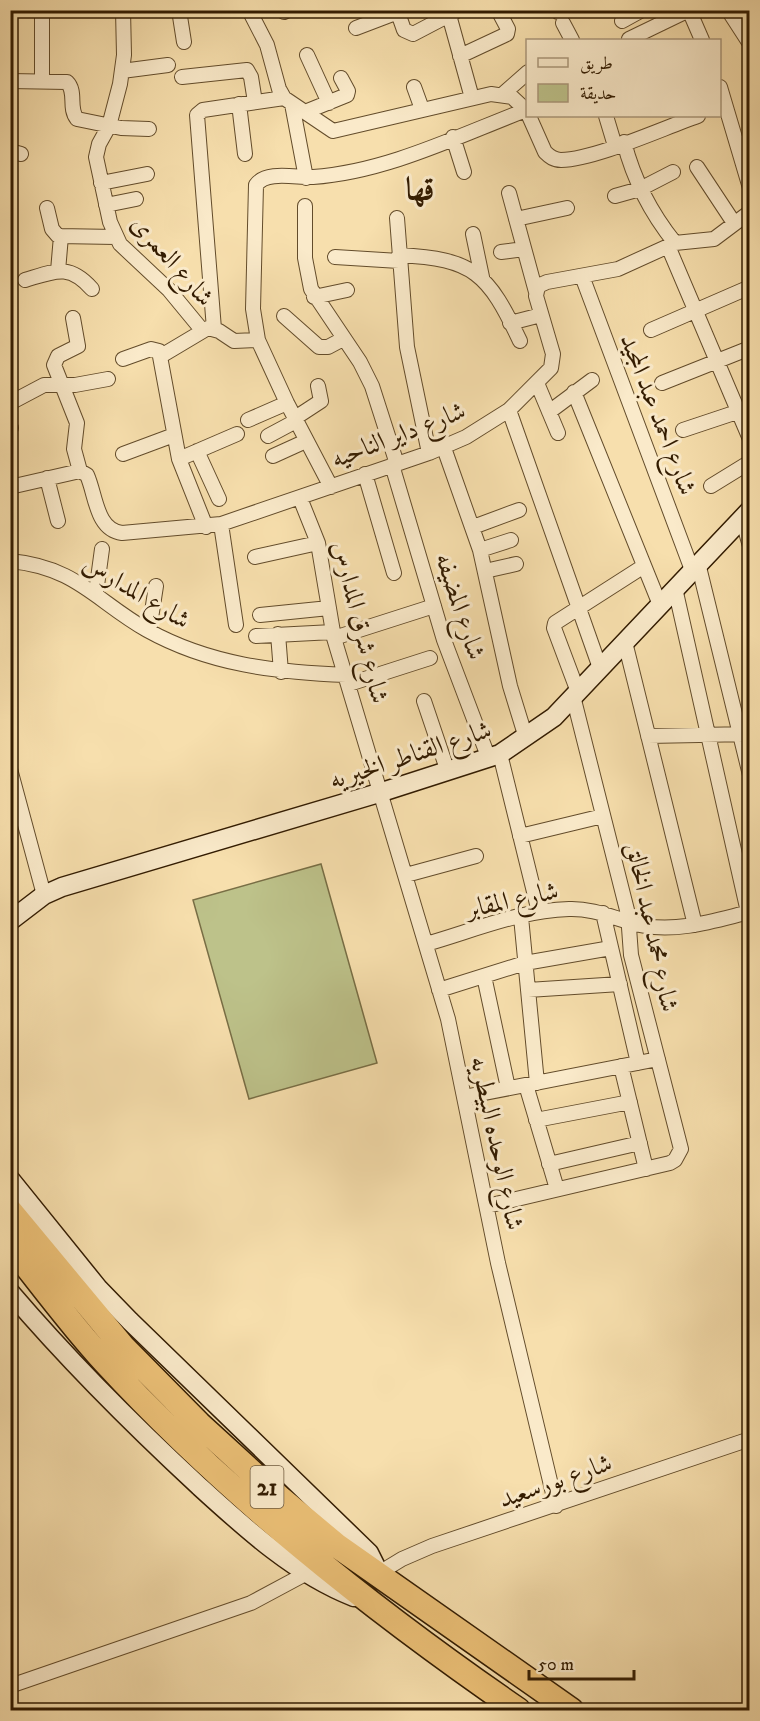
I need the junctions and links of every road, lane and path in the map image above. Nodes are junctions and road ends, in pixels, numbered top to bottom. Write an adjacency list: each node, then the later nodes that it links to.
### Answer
1 (42, 10): 28 (street)
2 (123, 10): 23 (street, شارع العمرى)
3 (179, 10): 18 (street)
4 (249, 10): 32 (street)
5 (498, 10): 21 (street)
6 (642, 10): 12 (street)
7 (689, 10): 16 (street); 17 (street)
8 (728, 10): 13 (street)
9 (398, 11): 10 (street); 14 (street)
10 (453, 13): 21 (street)
11 (560, 15): 15 (street)
12 (622, 21)
13 (744, 23): 19 (street)
14 (356, 28)
15 (572, 39)
16 (629, 39)
17 (702, 39)
18 (184, 42)
19 (750, 44)
20 (307, 55): 34 (street)
21 (460, 56): 31 (street)
22 (168, 65): 23 (street)
23 (122, 71): 44 (street, شارع العمرى)
24 (526, 74): 30 (street)
25 (182, 77): 33 (street)
26 (341, 78): 34 (street)
27 (10, 81): 28 (street)
28 (42, 81): 44 (street)
29 (414, 87): 37 (street)
30 (503, 94): 31 (street); 38 (street)
31 (472, 99): 37 (street)
32 (288, 101): 33 (street); 39 (street); 53 (street)
33 (255, 102): 35 (street)
34 (329, 103): 39 (street)
35 (239, 104): 48 (street); 90 (street)
36 (722, 107): 55 (street)
37 (422, 109): 39 (street)
38 (526, 110)
39 (305, 112)
40 (526, 113): 46 (street)
41 (530, 117): 47 (street)
42 (606, 117): 47 (street)
43 (695, 117): 47 (street)
44 (108, 126): 45 (street); 54 (street, شارع العمرى)
45 (149, 129)
46 (453, 138): 50 (street); 53 (street)
47 (620, 144): 56 (street)
48 (245, 154)
49 (697, 167): 67 (street)
50 (464, 172)
51 (673, 172): 56 (street)
52 (147, 174): 54 (street)
53 (306, 178): 93 (street)
54 (101, 183): 60 (street, شارع العمرى)
55 (750, 188)
56 (640, 189): 58 (street); 71 (street)
57 (509, 193): 66 (street, شارع داير الناحيه)
58 (615, 196)
59 (136, 199): 60 (street)
60 (106, 205): 70 (street, شارع العمرى)
61 (304, 206): 84 (street)
62 (47, 208): 69 (street)
63 (567, 208): 66 (street)
64 (750, 212): 67 (street)
65 (397, 218): 75 (street)
66 (516, 219): 72 (street, شارع داير الناحيه)
67 (734, 223): 71 (street)
68 (473, 234): 78 (street)
69 (61, 236): 70 (street); 76 (street)
70 (116, 237): 90 (street, شارع العمرى)
71 (671, 244): 77 (street); 85 (street)
72 (524, 249): 73 (street); 83 (street, شارع داير الناحيه)
73 (501, 252)
74 (335, 257): 75 (street)
75 (399, 258): 78 (street); 122 (street)
76 (58, 271): 79 (street); 81 (street)
77 (582, 276): 83 (street); 151 (street, شارع احمد عبد المجيد)
78 (482, 277): 89 (street)
79 (25, 280)
80 (750, 287): 85 (street)
81 (92, 289)
82 (347, 290): 84 (street)
83 (536, 291): 86 (street, شارع داير الناحيه)
84 (314, 297): 92 (street, شارع المضيفه)
85 (695, 311): 91 (street); 98 (street)
86 (541, 315): 89 (street); 101 (street, شارع داير الناحيه)
87 (284, 316): 92 (street)
88 (73, 318): 103 (street)
89 (510, 323): 94 (street)
90 (208, 330): 93 (street); 96 (street)
91 (651, 330)
92 (343, 339): 127 (street, شارع المضيفه)
93 (258, 340): 107 (street)
94 (520, 341)
95 (750, 348): 98 (street)
96 (161, 356): 97 (street); 116 (street)
97 (123, 358)
98 (716, 361): 102 (street); 110 (street)
99 (108, 379): 103 (street)
100 (592, 380): 105 (street)
101 (537, 383): 108 (street, شارع داير الناحيه); 109 (street)
102 (662, 383)
103 (62, 384): 106 (street); 128 (street)
104 (318, 386): 112 (street)
105 (574, 392): 109 (street); 150 (street)
106 (10, 403)
107 (287, 403): 111 (street); 112 (street)
108 (509, 410): 120 (street, شارع داير الناحيه); 159 (street)
109 (549, 412): 114 (street)
110 (737, 412): 113 (street); 118 (street)
111 (248, 420)
112 (295, 420): 117 (street); 119 (street)
113 (683, 430)
114 (558, 433)
115 (237, 434): 121 (street)
116 (174, 435): 123 (street); 125 (street)
117 (268, 436)
118 (750, 438)
119 (306, 441): 124 (street); 133 (street)
120 (444, 448): 122 (street, شارع داير الناحيه); 141 (street)
121 (197, 451): 125 (street); 135 (street)
122 (429, 453): 127 (street, شارع داير الناحيه)
123 (123, 454)
124 (273, 456)
125 (179, 459): 140 (street)
126 (750, 462): 131 (street)
127 (394, 464): 129 (street, شارع داير الناحيه); 158 (street, شارع المضيفه)
128 (80, 471): 130 (street); 140 (street, شارع داير الناحيه)
129 (365, 474): 133 (street, شارع داير الناحيه); 153 (street)
130 (47, 478): 132 (street); 138 (street)
131 (711, 486)
132 (10, 487)
133 (331, 487): 134 (street, شارع داير الناحيه)
134 (300, 498): 139 (street, شارع داير الناحيه); 143 (street, شارع شرق المدارس)
135 (219, 499)
136 (519, 510): 141 (street)
137 (746, 514): 144 (street); 151 (street, شارع القناطر الخيريه)
138 (58, 521)
139 (221, 524): 140 (street, شارع داير الناحيه); 162 (street)
140 (206, 527)
141 (473, 527): 146 (street)
142 (511, 540): 146 (street)
143 (318, 543): 147 (street); 160 (street, شارع شرق المدارس)
144 (750, 546)
145 (102, 549): 156 (street)
146 (480, 550): 152 (street)
147 (255, 557)
148 (10, 561): 156 (street, شارع المدارس)
149 (516, 564): 152 (street)
150 (644, 566): 157 (street); 159 (street)
151 (695, 566): 155 (street, شارع القناطر الخيريه); 174 (street, شارع احمد عبد المجيد)
152 (485, 571): 177 (street)
153 (394, 573)
154 (156, 586): 163 (street)
155 (675, 588): 157 (street, شارع القناطر الخيريه); 175 (street)
156 (96, 593): 163 (street, شارع المدارس)
157 (660, 605): 167 (street, شارع القناطر الخيريه)
158 (434, 606): 165 (street); 178 (street, شارع المضيفه)
159 (578, 606): 169 (street); 172 (street, شارع محمد عبد الخالق)
160 (329, 608): 161 (street); 165 (street, شارع شرق المدارس)
161 (260, 615)
162 (236, 625)
163 (149, 631): 170 (street, شارع المدارس)
164 (278, 634): 165 (street); 166 (street); 170 (street)
165 (334, 635): 171 (street, شارع شرق المدارس)
166 (256, 636)
167 (625, 642): 169 (street, شارع القناطر الخيريه); 176 (street)
168 (430, 658): 171 (street)
169 (600, 668): 172 (street, شارع القناطر الخيريه)
170 (281, 672): 171 (street, شارع المدارس)
171 (347, 680): 182 (street, شارع شرق المدارس)
172 (576, 694): 177 (street, شارع القناطر الخيريه); 183 (street, شارع محمد عبد الخالق)
173 (424, 701): 180 (street)
174 (745, 734): 175 (street); 181 (street, شارع احمد عبد المجيد)
175 (708, 735): 176 (street); 189 (street)
176 (648, 736): 194 (street)
177 (526, 738): 178 (street, شارع القناطر الخيريه)
178 (494, 757): 180 (street, شارع القناطر الخيريه); 184 (street, شارع المضيفه)
179 (11, 771): 187 (street)
180 (448, 772): 182 (street, شارع القناطر الخيريه)
181 (750, 775)
182 (382, 792): 186 (street, شارع الوحده البيطريه); 187 (street, شارع القناطر الخيريه)
183 (603, 816): 184 (street); 193 (street, شارع محمد عبد الخالق)
184 (520, 836): 188 (street, شارع المضيفه)
185 (476, 856): 186 (street)
186 (406, 875): 195 (street, شارع الوحده البيطريه)
187 (44, 895): 192 (street, شارع القناطر الخيريه)
188 (539, 912): 190 (street, شارع المقابر); 191 (street, شارع المقابر)
189 (749, 912): 194 (street, شارع المقابر)
190 (603, 913): 193 (street, شارع المقابر); 196 (street)
191 (521, 917): 195 (street, شارع المقابر); 197 (street)
192 (10, 921)
193 (629, 922): 194 (street, شارع المقابر); 202 (street, شارع محمد عبد الخالق)
194 (695, 925)
195 (426, 944): 200 (street, شارع الوحده البيطريه)
196 (611, 948): 197 (street); 199 (street)
197 (525, 963): 198 (street); 201 (street)
198 (484, 976): 200 (street); 206 (street)
199 (620, 984): 201 (street); 203 (street)
200 (439, 990): 207 (street, شارع الوحده البيطريه)
201 (528, 990): 205 (street)
202 (658, 1059): 203 (street); 212 (street, شارع محمد عبد الخالق)
203 (638, 1063): 204 (street)
204 (621, 1066): 205 (street); 208 (street)
205 (532, 1084): 206 (street); 209 (street)
206 (508, 1088): 207 (street)
207 (464, 1097): 215 (street, شارع الوحده البيطريه)
208 (630, 1102): 209 (street); 210 (street)
209 (536, 1120): 211 (street)
210 (640, 1143): 211 (street); 212 (street)
211 (549, 1164): 214 (street)
212 (646, 1169): 214 (street)
213 (10, 1179): 222 (street)
214 (557, 1189): 215 (street)
215 (487, 1206): 220 (street, شارع الوحده البيطريه)
216 (10, 1211): 222 (highway, 21)
217 (10, 1245): 223 (highway, 21)
218 (10, 1292): 221 (street)
219 (748, 1442): 220 (street, شارع بورسعيد)
220 (556, 1506): 222 (street, شارع بورسعيد)
221 (307, 1573): 223 (street); 224 (street)
222 (379, 1573): 226 (highway, 21)
223 (375, 1606): 225 (highway, 21)
224 (10, 1686)
225 (518, 1710)
226 (571, 1710)

